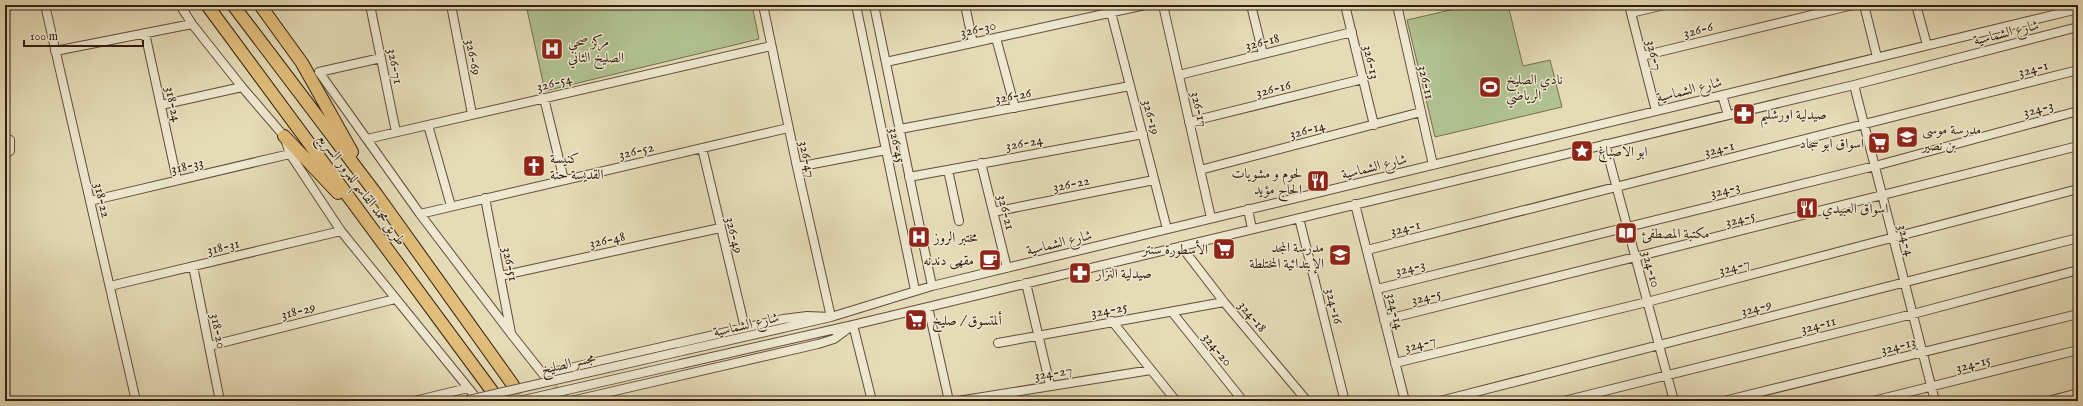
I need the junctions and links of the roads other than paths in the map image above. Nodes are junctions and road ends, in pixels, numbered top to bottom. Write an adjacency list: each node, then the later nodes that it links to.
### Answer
1 (45, 5): 32 (street, 318-22)
2 (180, 5): 24 (street)
3 (207, 5): 99 (highway, طريق محمد القاسم للمرور السريع)
4 (233, 5): 82 (highway, طريق محمد القاسم للمرور السريع)
5 (260, 5): 82 (highway)
6 (370, 5): 36 (street, 326-71)
7 (451, 5): 51 (street, 326-69)
8 (763, 5): 31 (street, 326-47)
9 (856, 5): 67 (street, 326-45)
10 (874, 5): 37 (street, 326-45)
11 (965, 5): 29 (street)
12 (1145, 5): 23 (street, 326-30)
13 (1163, 5): 39 (street, 326-17)
14 (1251, 5): 33 (street)
15 (1345, 5): 26 (street, 326-13)
16 (1397, 5): 50 (street, 326-11)
17 (1664, 5): 21 (street)
18 (1853, 5): 34 (street, 326-6)
19 (1864, 5): 35 (street)
20 (1916, 5): 30 (street)
21 (1630, 9): 34 (street, 326-7)
22 (2078, 9): 30 (street, شارع الشماسية)
23 (1111, 12): 28 (street, 326-30); 42 (street, 326-19)
24 (192, 24): 27 (street); 43 (street)
25 (2078, 27): 41 (street, شارع الشماسية)
26 (1352, 32): 33 (street, 326-18); 40 (street, 326-13)
27 (145, 33): 32 (street); 46 (street, 318-24)
28 (996, 38): 29 (street, 326-30); 47 (street)
29 (973, 43): 37 (street, 326-30)
30 (1927, 45): 35 (street, شارع الشماسية)
31 (771, 46): 45 (street, 326-54); 57 (street, 326-47)
32 (56, 51): 85 (street, 318-22)
33 (1263, 54): 39 (street, 326-18)
34 (1642, 56): 48 (street, 326-7)
35 (1877, 57): 44 (street, شارع الشماسية)
36 (381, 58): 59 (street, 326-71); 62 (street)
37 (886, 62): 58 (street, 326-45)
38 (2078, 70): 56 (street, 324-1)
39 (1179, 75): 53 (street, 326-17)
40 (1363, 79): 53 (street, 326-16); 55 (street, 326-13)
41 (1854, 85): 52 (street, شارع الشماسية); 56 (street, 324-4)
42 (1130, 86): 47 (street, 326-26); 60 (street, 326-19)
43 (242, 87): 46 (street); 61 (street)
44 (1722, 95): 48 (street, شارع الشماسية); 52 (street)
45 (544, 98): 51 (street, 326-54); 78 (street)
46 (161, 105): 77 (street, 318-24)
47 (1015, 108): 58 (street, 326-26)
48 (1656, 111): 71 (street, شارع الشماسية)
49 (2078, 111): 72 (street, 324-3)
50 (1421, 112): 55 (street, 326-14); 71 (street, 326-11)
51 (472, 114): 54 (street, 326-54)
52 (1728, 115): 64 (street, شارع الشماسية)
53 (1189, 122): 75 (street, 326-17)
54 (428, 125): 59 (street, 326-54); 87 (street)
55 (1374, 125): 75 (street, 326-14)
56 (1864, 125): 72 (street, 324-4); 80 (street, 324-1)
57 (788, 128): 66 (street, 326-52); 73 (street, 326-47)
58 (900, 129): 76 (street, 326-45)
59 (396, 132): 62 (street, 326-54)
60 (1142, 134): 70 (street, 326-24); 79 (street, 326-19)
61 (284, 136): 69 (street); 99 (highway)
62 (367, 139): 90 (street)
63 (10, 140): 68 (street)
64 (1605, 144): 80 (street, 324-10); 86 (street, شارع الشماسية)
65 (2078, 146): 83 (street, 324-5)
66 (702, 148): 78 (street, 326-52); 95 (street, 326-49)
67 (886, 150): 73 (street); 114 (street, 326-45)
68 (5, 154)
69 (290, 154): 77 (street, 318-33); 98 (street)
70 (981, 163): 74 (street, 326-24); 89 (street, 326-21)
71 (1433, 165): 88 (street, شارع الشماسية)
72 (1874, 166): 83 (street, 324-4); 94 (street, 324-3)
73 (796, 167): 122 (street, 326-47)
74 (948, 170): 76 (street, 326-24); 93 (street)
75 (1200, 170): 91 (street, 326-17)
76 (910, 177): 112 (street, 326-45)
77 (177, 180): 85 (street, 318-33)
78 (564, 180): 84 (street, 326-52)
79 (1154, 180): 89 (street, 326-22); 96 (street, 326-19)
80 (1616, 187): 94 (street, 324-10); 103 (street, 324-1)
81 (2078, 189): 100 (street, 324-7)
82 (377, 195): 139 (highway, طريق محمد القاسم للمرور السريع)
83 (1882, 196): 100 (street, 324-4); 104 (street, 324-5)
84 (485, 198): 87 (street, 326-52); 108 (street, 326-51)
85 (90, 201): 111 (street, 318-22)
86 (1355, 204): 92 (street, شارع الشماسية); 103 (street, 324-14)
87 (451, 206): 90 (street, 326-52)
88 (1248, 210): 91 (street, شارع الشماسية); 97 (street)
89 (993, 212): 106 (street, 326-21)
90 (420, 214): 127 (street)
91 (1211, 218): 96 (street, شارع الشماسية)
92 (1299, 218): 97 (street, شارع الشماسية); 159 (street, 324-16)
93 (959, 221)
94 (1627, 226): 104 (street, 324-10); 113 (street, 324-3)
95 (720, 228): 108 (street, 326-48); 126 (street, 326-49)
96 (1167, 229): 106 (street, شارع الشماسية)
97 (1252, 229): 102 (street, شارع الشماسية)
98 (342, 231): 105 (street, 318-31); 115 (street)
99 (375, 231): 143 (highway, طريق محمد القاسم للمرور السريع)
100 (1893, 238): 109 (street, 324-4); 117 (street, 324-7)
101 (2078, 238): 109 (street, 324-9)
102 (1181, 246): 110 (street, شارع الشماسية); 116 (street, 324-18)
103 (1367, 250): 113 (street, 324-14)
104 (1635, 258): 117 (street, 324-10); 123 (street, 324-5)
105 (193, 266): 111 (street, 318-31); 130 (street, 318-20)
106 (1007, 268): 112 (street, شارع الشماسية)
107 (2078, 270): 120 (street, 324-11)
108 (500, 276): 127 (street, 326-51)
109 (1904, 282): 120 (street, 324-4); 131 (street, 324-9)
110 (1026, 283): 118 (street, شارع الشماسية); 128 (street)
111 (110, 286): 148 (street, 318-22)
112 (932, 286): 114 (street, شارع الشماسية)
113 (1377, 289): 123 (street, 324-14)
114 (915, 290): 122 (street, شارع الشماسية)
115 (395, 299): 130 (street, 318-29); 142 (street)
116 (1224, 302): 119 (street, 324-25); 147 (street, 324-18)
117 (1647, 302): 131 (street, 324-10); 135 (street, 324-7)
118 (928, 307): 125 (street, شارع الشماسية); 155 (street)
119 (1172, 312): 124 (street, 324-25); 158 (street, 324-20)
120 (1913, 314): 134 (street, 324-4); 138 (street, 324-11)
121 (2078, 314): 134 (street, 324-13)
122 (831, 317): 126 (street); 133 (street, شارع الشماسية)
123 (1384, 320): 135 (street, 324-14)
124 (1112, 321): 128 (street, 324-25); 137 (street)
125 (853, 325): 136 (street, شارع الشماسية); 153 (street); 154 (street)
126 (745, 328): 127 (street)
127 (512, 335)
128 (1039, 336): 129 (street, 324-25); 140 (street)
129 (998, 343)
130 (209, 346): 149 (street, 318-20)
131 (1659, 346): 138 (street, 324-10); 161 (street, 324-9)
132 (2078, 350): 141 (street, 324-15)
133 (678, 352): 151 (street, مجسر الصليخ, bridge)
134 (1923, 353): 141 (street, 324-4); 164 (street, 324-13)
135 (1395, 362): 160 (street, 324-14)
136 (681, 364): 152 (street, مجسر الصليخ, bridge)
137 (1151, 370): 140 (street, 324-27); 157 (street)
138 (1667, 375): 162 (street, 324-11); 163 (street, 324-10)
139 (513, 385)
140 (1050, 385): 146 (street, 324-27)
141 (1932, 386): 165 (street, 324-15); 166 (street, 324-4)
142 (468, 388): 145 (street); 150 (street)
143 (492, 390)
144 (2078, 393): 167 (street)
145 (474, 395)
146 (997, 398): 156 (street, 324-27)
147 (1305, 400)
148 (136, 401)
149 (220, 401)
150 (414, 401)
151 (464, 401)
152 (519, 401)
153 (571, 401)
154 (872, 401)
155 (949, 401)
156 (958, 401)
157 (1176, 401)
158 (1243, 401)
159 (1344, 401)
160 (1405, 401)
161 (1440, 401)
162 (1564, 401)
163 (1674, 401)
164 (1724, 401)
165 (1874, 401)
166 (1935, 401)
167 (2048, 401)

